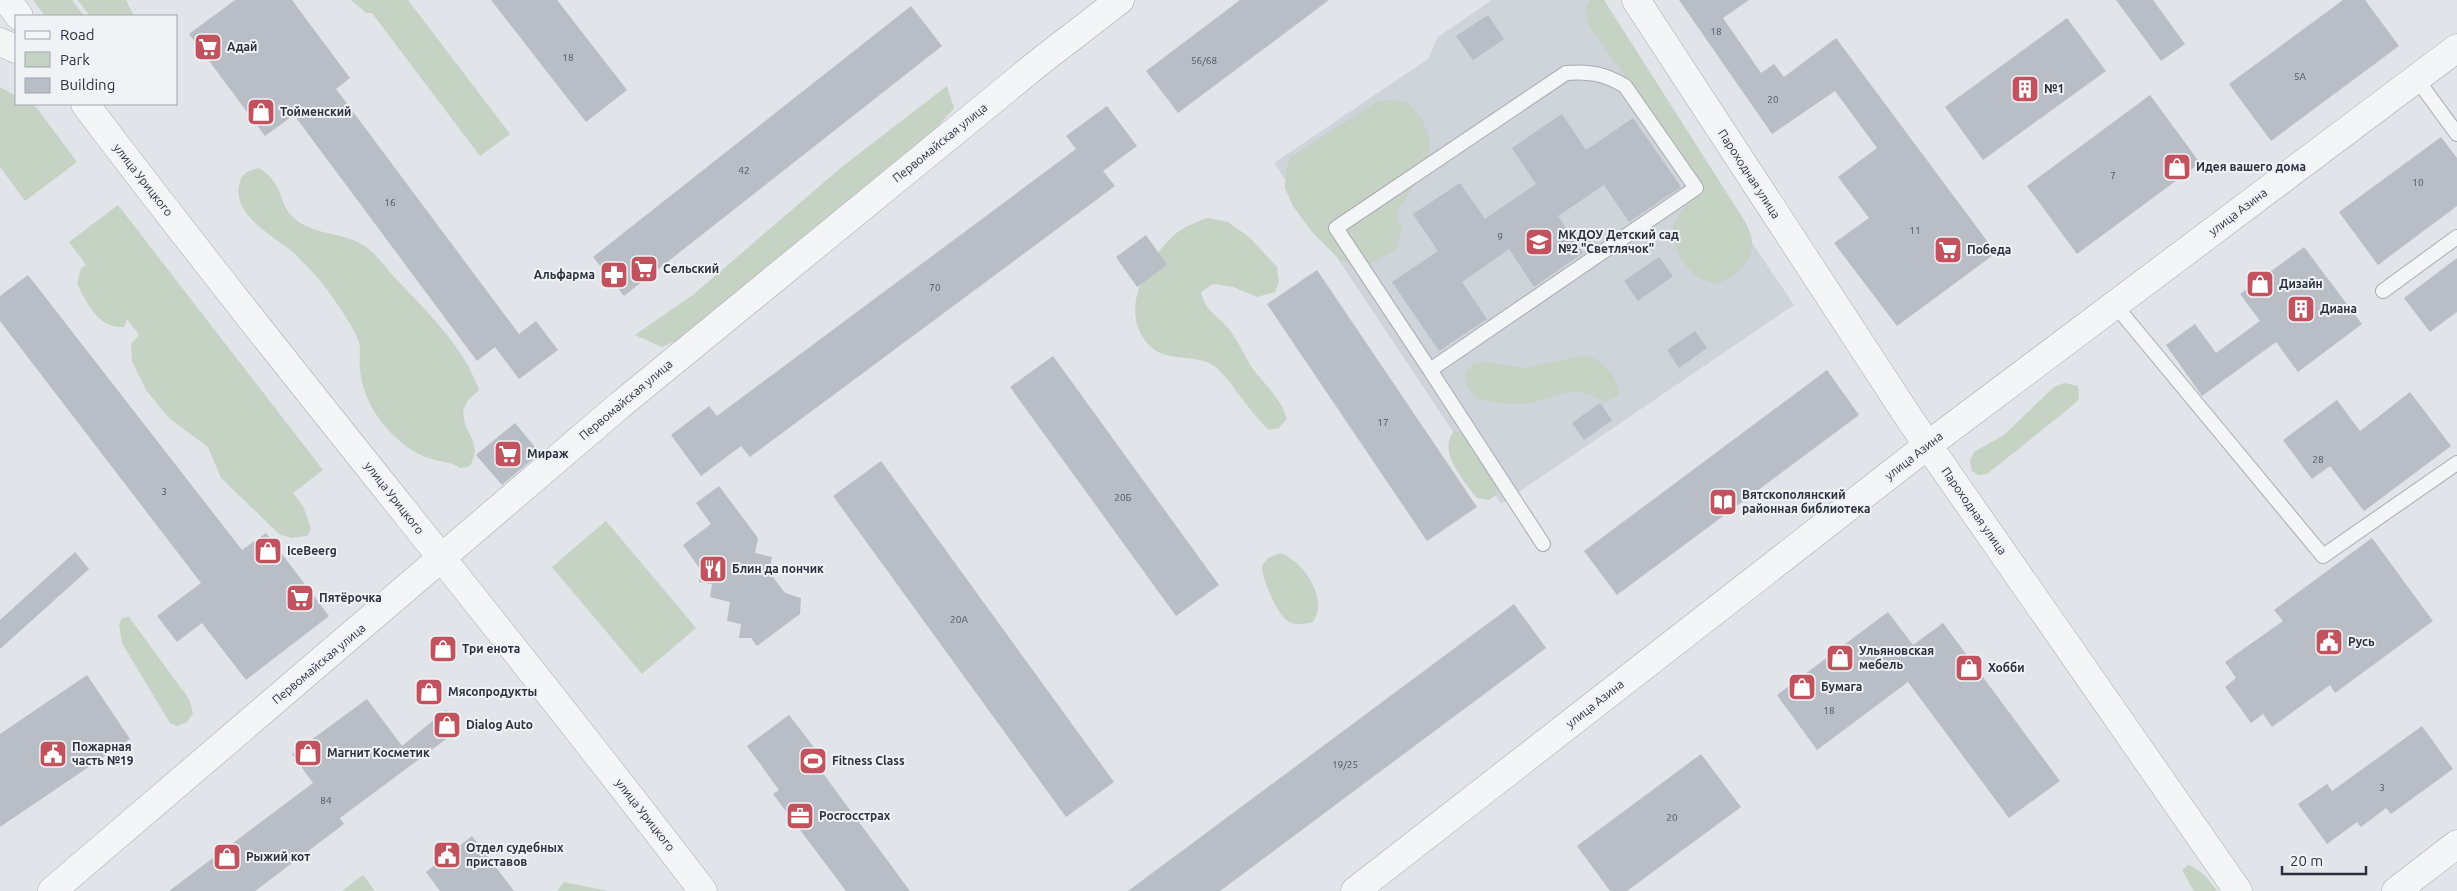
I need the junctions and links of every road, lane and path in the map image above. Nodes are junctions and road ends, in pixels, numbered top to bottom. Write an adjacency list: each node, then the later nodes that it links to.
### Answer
1 (7, 0): 4 (street)
2 (1120, 0): 18 (street, Первомайская улица)
3 (1636, 0): 15 (street, Пароходная улица)
4 (18, 15)
5 (0, 42): 7 (street)
6 (2457, 48): 8 (street, улица Азина)
7 (15, 49)
8 (2416, 78): 10 (lane); 13 (street, улица Азина)
9 (86, 105): 18 (street, улица Урицкого)
10 (2457, 134)
11 (2457, 237): 12 (lane)
12 (2383, 290)
13 (2115, 305): 15 (street, улица Азина); 16 (lane)
14 (1430, 370): 14 (lane); 17 (lane)
15 (1928, 445): 22 (street, улица Азина); 23 (street, Пароходная улица)
16 (2457, 462)
17 (1543, 544)
18 (441, 558): 20 (street, Первомайская улица); 21 (street, улица Урицкого)
19 (2457, 844): 24 (street)
20 (52, 891)
21 (703, 891)
22 (1355, 891)
23 (2238, 891)
24 (2396, 891)

